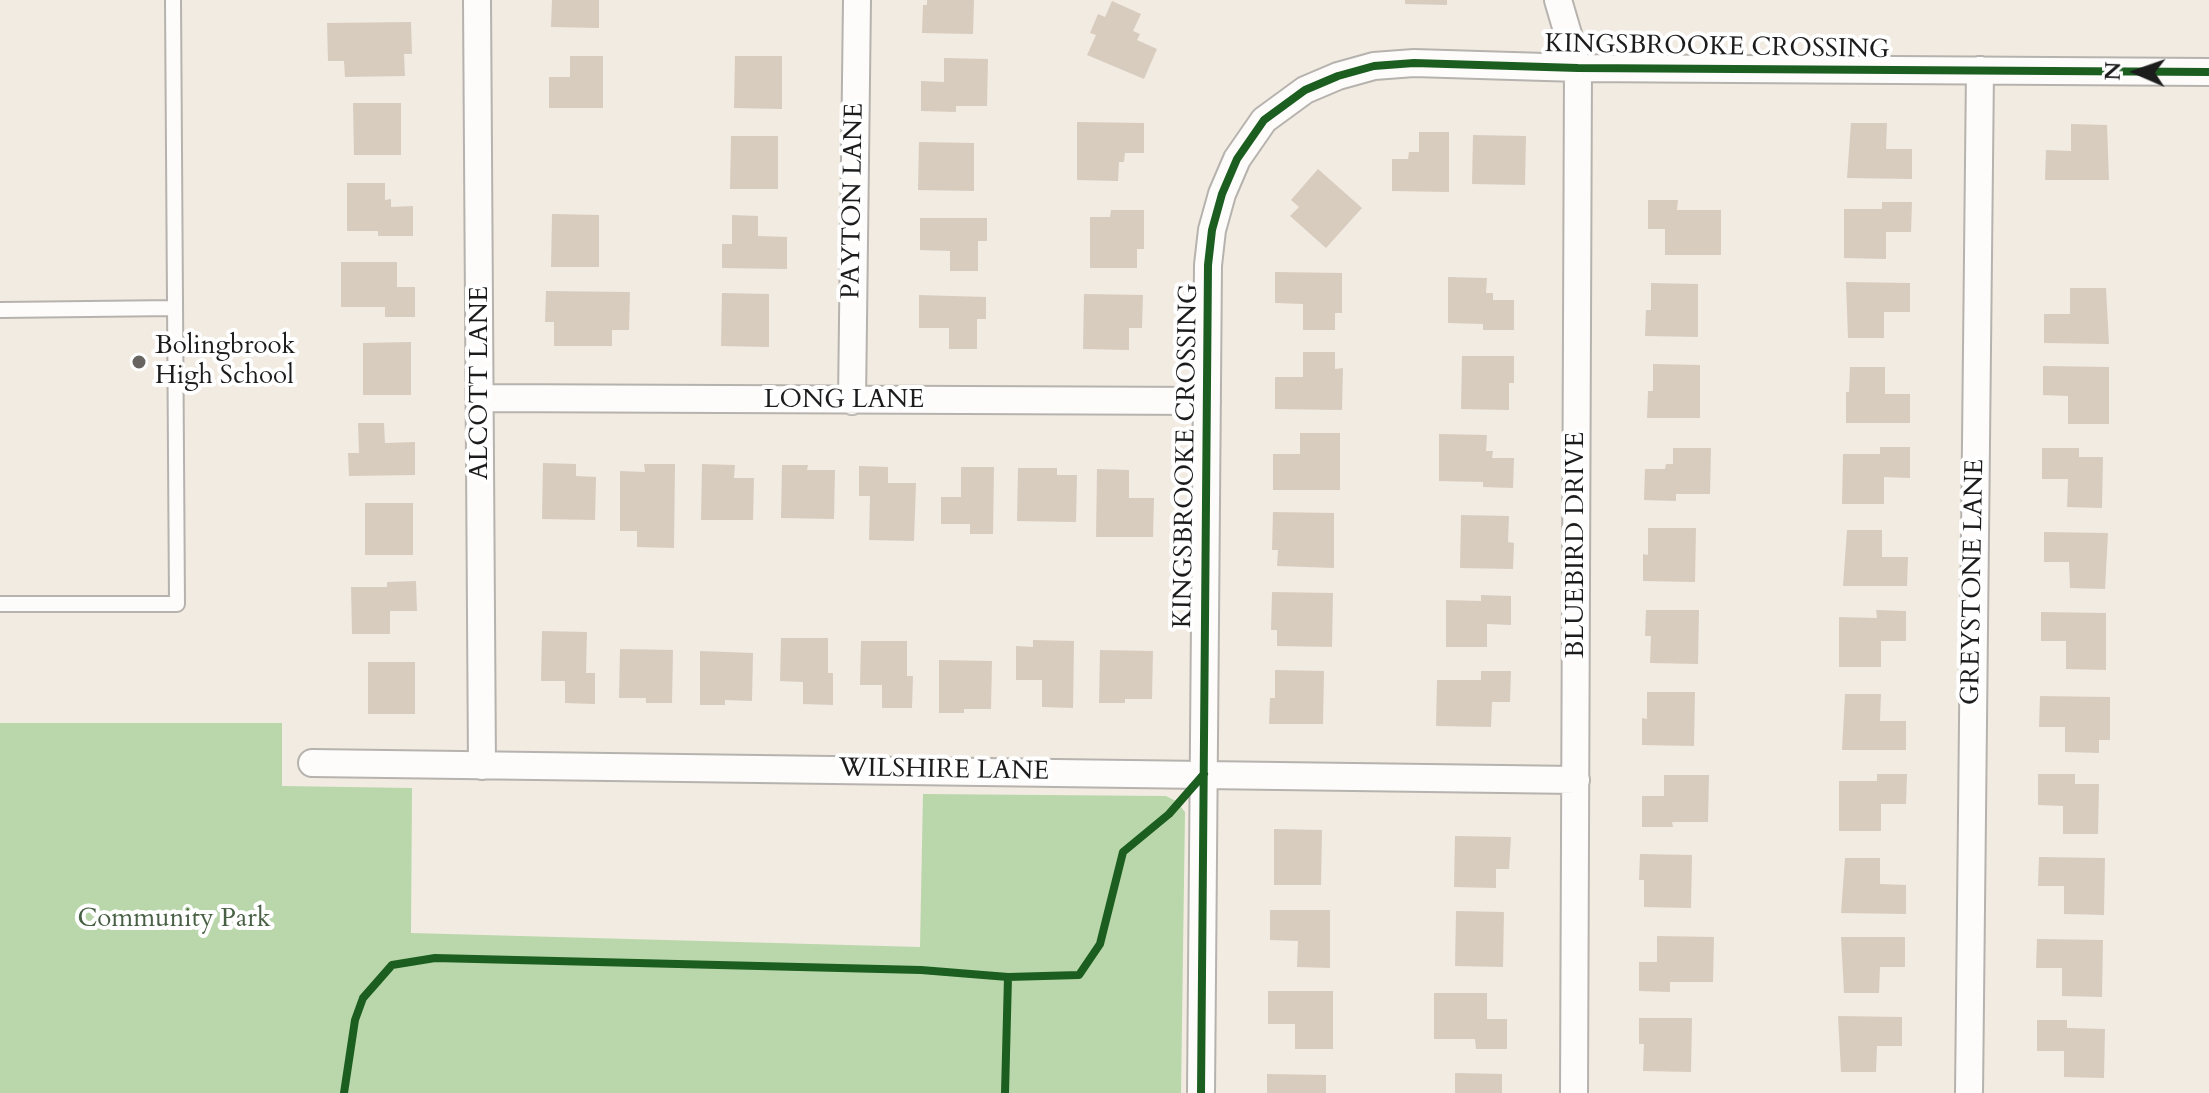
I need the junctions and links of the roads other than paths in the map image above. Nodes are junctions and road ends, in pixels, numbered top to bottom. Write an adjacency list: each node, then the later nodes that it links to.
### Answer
1 (173, 0): 8 (lane)
2 (477, 0): 10 (street, ALCOTT LANE)
3 (857, 0): 11 (street, PAYTON LANE)
4 (1558, 0): 5 (street, BLUEBIRD DRIVE)
5 (1578, 68): 6 (street, KINGSBROOKE CROSSING); 12 (street, KINGSBROOKE CROSSING); 17 (street, BLUEBIRD DRIVE)
6 (1980, 70): 7 (street, KINGSBROOKE CROSSING); 20 (street, GREYSTONE LANE)
7 (2209, 72)
8 (175, 308): 9 (lane); 13 (lane)
9 (0, 310)
10 (481, 398): 11 (street, LONG LANE); 15 (street, ALCOTT LANE)
11 (852, 401): 12 (street, LONG LANE)
12 (1207, 401): 16 (street, KINGSBROOKE CROSSING)
13 (0, 604)
14 (312, 763): 15 (street, WILSHIRE LANE)
15 (482, 766): 16 (street, WILSHIRE LANE)
16 (1204, 774): 17 (street, WILSHIRE LANE); 18 (street, KINGSBROOKE CROSSING)
17 (1576, 780): 19 (street, BLUEBIRD DRIVE)
18 (1201, 1093)
19 (1574, 1093)
20 (1969, 1093)

